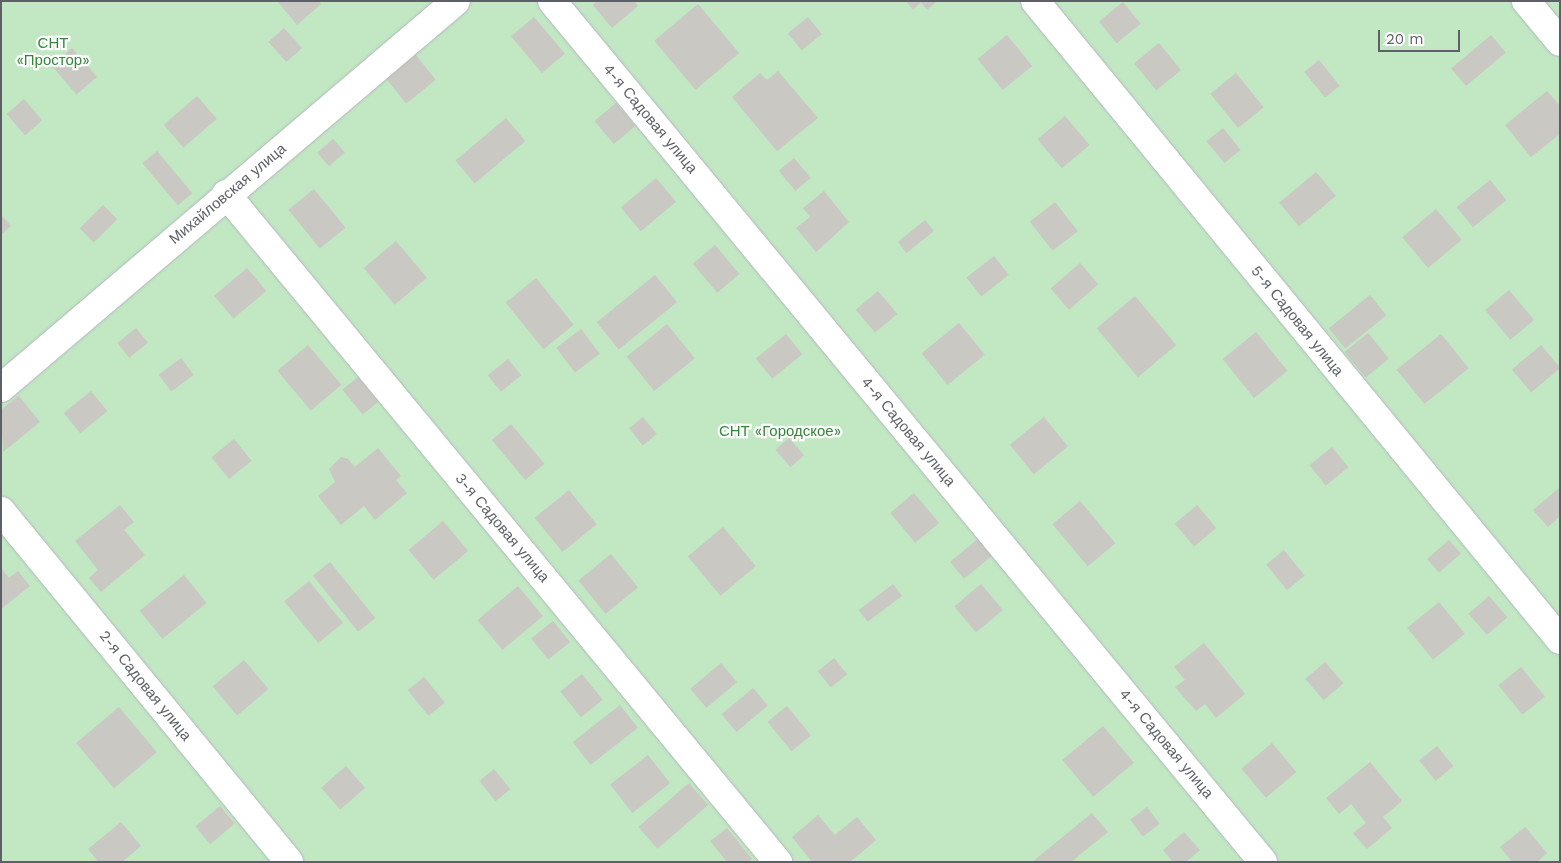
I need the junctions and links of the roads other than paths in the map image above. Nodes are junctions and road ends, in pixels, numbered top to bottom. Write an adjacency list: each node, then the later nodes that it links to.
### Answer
1 (456, 1): 6 (street, Михайловская улица)
2 (552, 1): 12 (street, 4-я Садовая улица)
3 (1035, 1): 9 (street, 5-я Садовая улица)
4 (1526, 1): 5 (street)
5 (1560, 42)
6 (226, 194): 7 (street, Михайловская улица); 11 (street, 3-я Садовая улица)
7 (1, 388)
8 (1, 511): 10 (street, 2-я Садовая улица)
9 (1560, 640)
10 (289, 862)
11 (778, 862)
12 (1263, 862)

